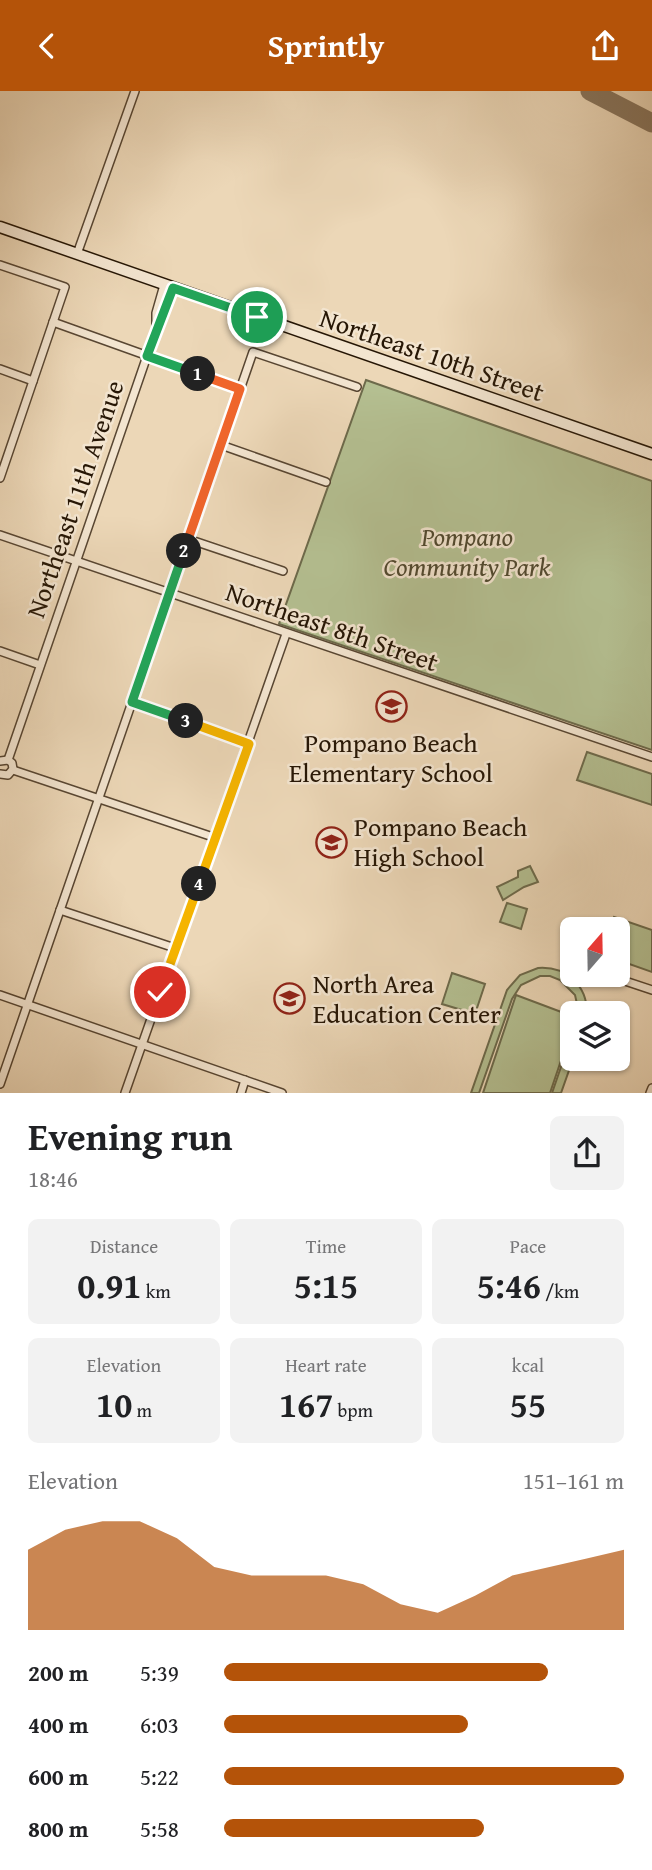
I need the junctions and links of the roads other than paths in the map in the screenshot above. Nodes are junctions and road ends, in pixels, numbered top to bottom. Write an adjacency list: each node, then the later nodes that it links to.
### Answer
1 (135, 91): 3 (street)
2 (0, 226): 3 (street, Northeast 10th Street)
3 (77, 254): 5 (street, Northeast 10th Street)
4 (0, 265): 6 (street)
5 (169, 286): 7 (street, Northeast 11th Avenue); 13 (street, Northeast 10th Street)
6 (53, 322): 7 (street); 9 (street)
7 (147, 356): 11 (street); 18 (street, Northeast 11th Avenue)
8 (0, 369): 9 (street)
9 (33, 381): 14 (street)
10 (357, 387): 11 (street)
11 (240, 389): 12 (street)
12 (221, 445): 15 (street); 17 (street)
13 (652, 454)
14 (0, 475)
15 (326, 482)
16 (0, 535): 18 (street, Northeast 8th Street)
17 (188, 539): 19 (street); 20 (street)
18 (76, 562): 20 (street, Northeast 8th Street); 23 (street, Northeast 11th Avenue)
19 (283, 571)
20 (169, 594): 21 (street, Northeast 8th Street); 24 (street)
21 (286, 634): 25 (street); 26 (street, Northeast 8th Street)
22 (0, 651): 23 (street)
23 (40, 665): 27 (street, Northeast 11th Avenue)
24 (132, 702): 25 (street); 30 (street)
25 (249, 744): 31 (street)
26 (652, 757)
27 (4, 760): 28 (street)
28 (13, 770): 29 (street); 30 (street)
29 (1, 777)
30 (99, 799): 31 (street); 32 (street)
31 (216, 838): 33 (street)
32 (60, 910): 33 (street); 37 (street)
33 (176, 948): 38 (street)
34 (630, 983): 35 (street)
35 (652, 990)
36 (0, 995): 37 (street)
37 (27, 1005): 38 (street); 40 (street)
38 (142, 1045): 39 (street); 42 (street)
39 (245, 1080): 43 (street); 44 (street)
40 (0, 1084)
41 (652, 1088): 45 (street)
42 (125, 1093)
43 (241, 1093)
44 (282, 1093)
45 (650, 1093)

